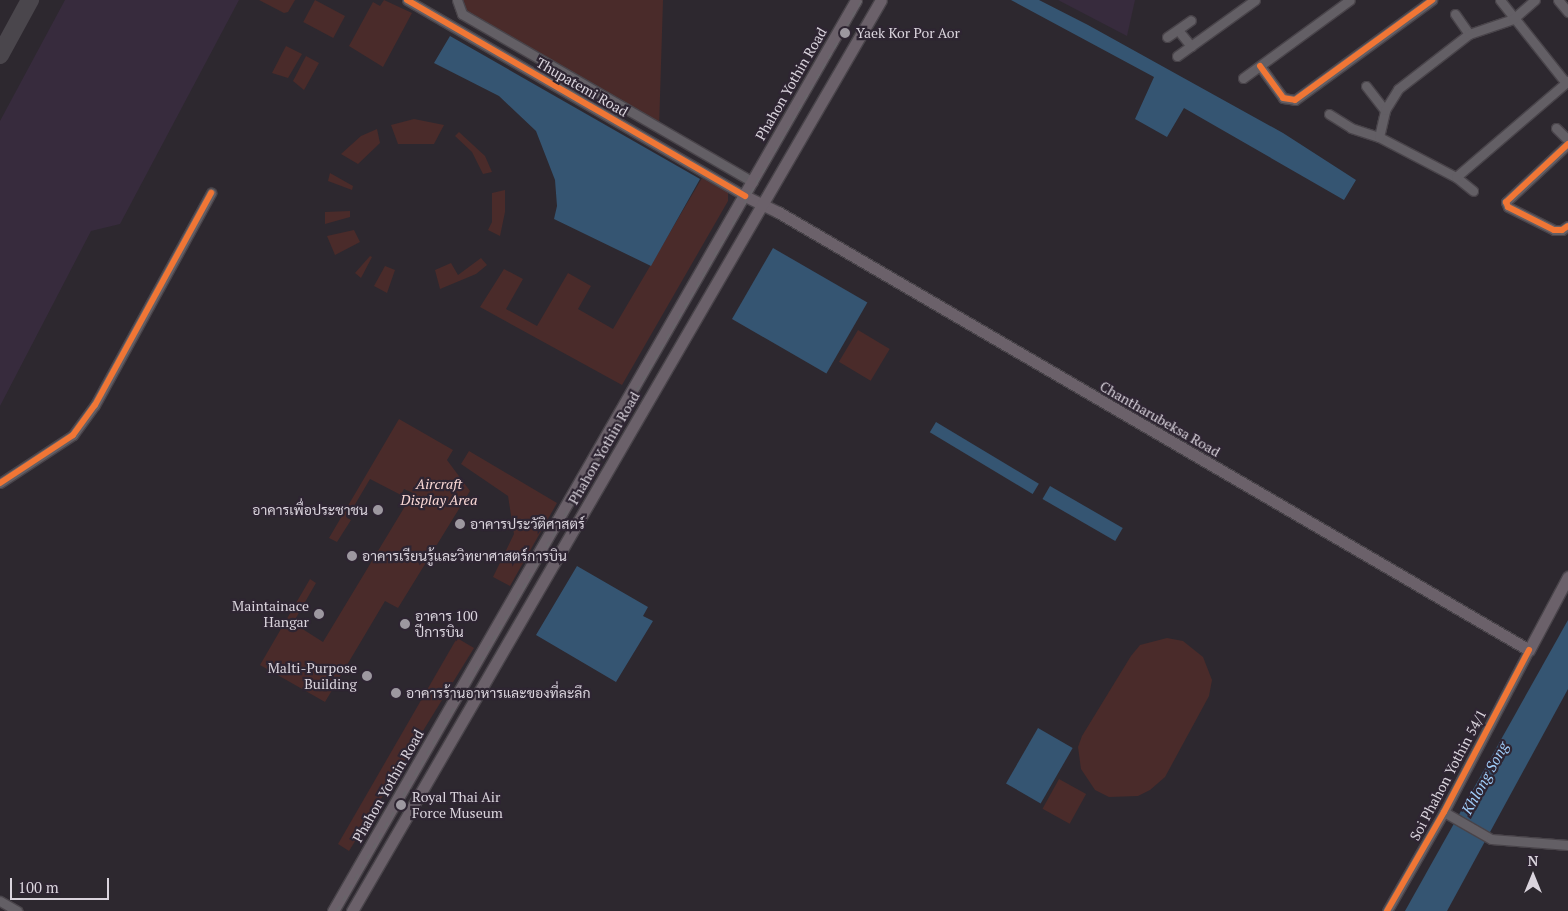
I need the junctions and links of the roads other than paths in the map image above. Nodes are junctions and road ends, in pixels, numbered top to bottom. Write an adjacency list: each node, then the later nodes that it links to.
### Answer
1 (407, 0): 33 (street, Thupatemi Road)
2 (457, 0): 30 (street, Thupatemi Road)
3 (856, 0): 30 (main road, Phahon Yothin Road)
4 (881, 0): 34 (main road, Phahon Yothin Road)
5 (1255, 0): 18 (street)
6 (1350, 0): 20 (street)
7 (1432, 0): 20 (street)
8 (1500, 0): 13 (street)
9 (1535, 0): 13 (street)
10 (1558, 0): 11 (street)
11 (1568, 12)
12 (1455, 14): 16 (street)
13 (1513, 18): 16 (street); 22 (street)
14 (1191, 20): 15 (street)
15 (1178, 30): 17 (street); 18 (street)
16 (1469, 34): 24 (street)
17 (1167, 37)
18 (1191, 46): 19 (street)
19 (1177, 56)
20 (1260, 66): 21 (street)
21 (1243, 78)
22 (1567, 82): 29 (street)
23 (1366, 86): 24 (street)
24 (1385, 110): 27 (street)
25 (1329, 114): 27 (street)
26 (1556, 128): 28 (street)
27 (1379, 137): 29 (street)
28 (1568, 142): 35 (street)
29 (1456, 177): 31 (street)
30 (753, 182): 33 (main road, Phahon Yothin Road); 34 (main road, Chantharubeksa Road)
31 (1473, 192)
32 (211, 193): 36 (street)
33 (745, 196): 34 (main road, Chantharubeksa Road); 37 (main road, Phahon Yothin Road)
34 (764, 200): 38 (main road, Phahon Yothin Road); 40 (main road, Chantharubeksa Road)
35 (1568, 226)
36 (0, 483)
37 (568, 502): 38 (main road); 45 (main road, Phahon Yothin Road)
38 (585, 512): 46 (main road, Phahon Yothin Road)
39 (1568, 577): 40 (main road, Soi Phahon Yothin 54/1)
40 (1528, 650): 41 (street, Soi Phahon Yothin 54/1)
41 (1448, 815): 42 (street); 47 (street, Soi Phahon Yothin 54/1)
42 (1568, 845)
43 (0, 901): 44 (street)
44 (17, 911)
45 (333, 911)
46 (352, 911)
47 (1388, 911)

